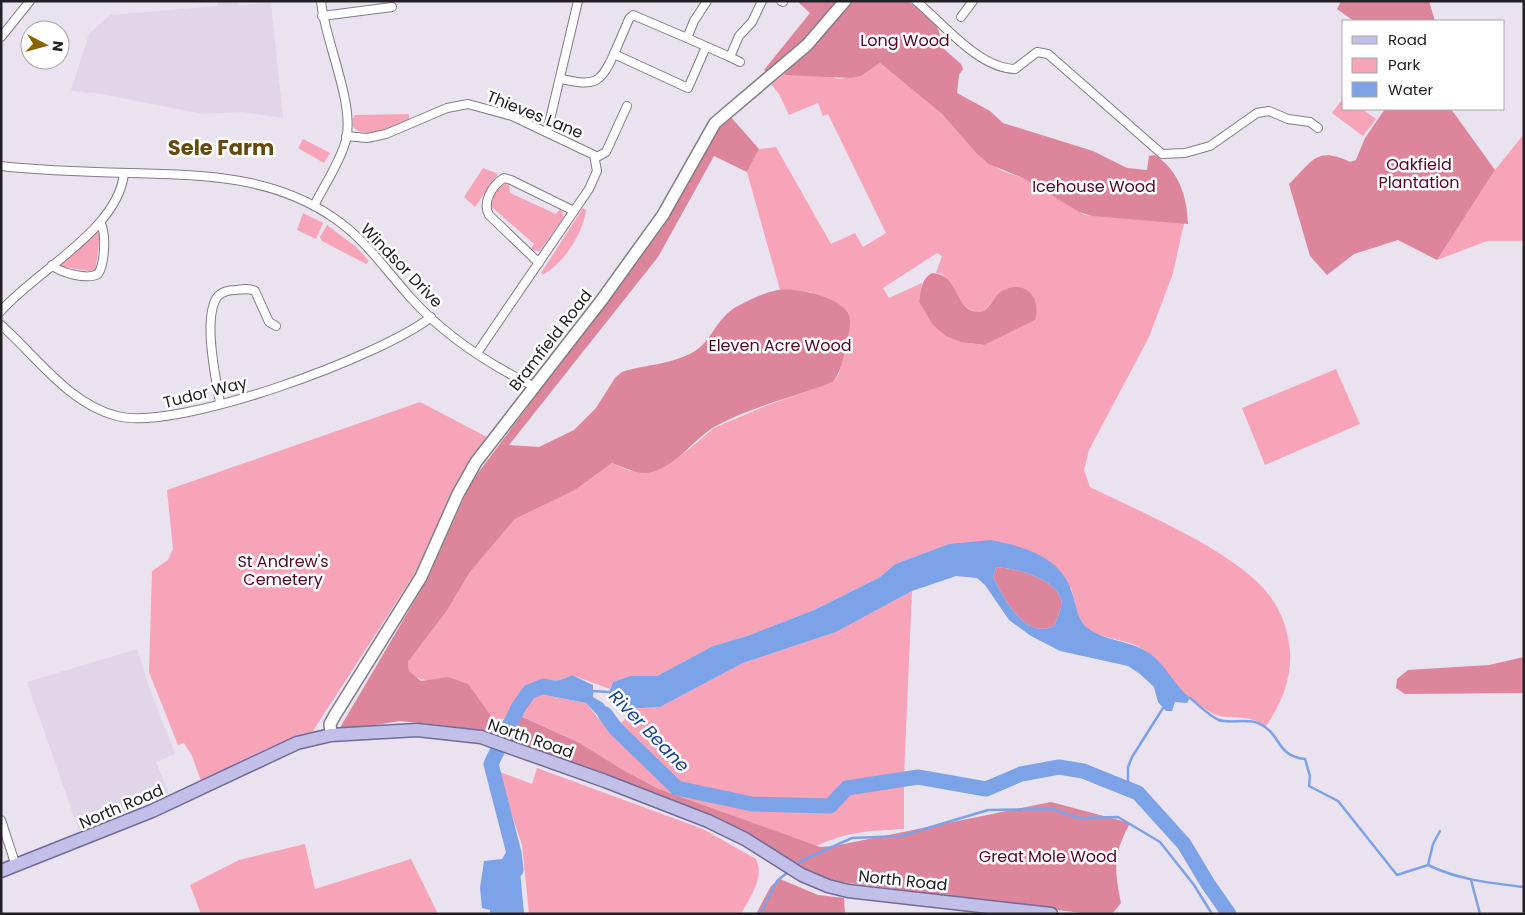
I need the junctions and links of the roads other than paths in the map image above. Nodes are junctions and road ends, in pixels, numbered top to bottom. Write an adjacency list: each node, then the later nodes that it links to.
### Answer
1 (30, 1): 12 (street)
2 (321, 1): 10 (street)
3 (578, 1): 18 (street)
4 (707, 1): 13 (street)
5 (761, 1): 16 (street)
6 (845, 1): 36 (street, Bramfield Road)
7 (916, 1): 20 (street)
8 (973, 1): 11 (street)
9 (392, 7): 10 (street)
10 (322, 16): 22 (street)
11 (962, 17)
12 (1, 37)
13 (687, 38): 14 (street); 15 (street)
14 (706, 47): 15 (street); 16 (street)
15 (614, 54): 18 (street)
16 (730, 57): 17 (street)
17 (740, 62)
18 (561, 79): 21 (street)
19 (627, 106): 23 (street)
20 (1318, 128)
21 (547, 132): 22 (street, Thieves Lane); 23 (street, Thieves Lane)
22 (346, 136): 26 (street)
23 (595, 158): 27 (street)
24 (1, 166): 25 (street, Windsor Drive)
25 (124, 173): 26 (street, Windsor Drive); 28 (street)
26 (314, 206): 32 (street, Windsor Drive)
27 (574, 210): 29 (street); 29 (street)
28 (101, 224): 30 (street); 30 (street)
29 (539, 263): 35 (street)
30 (52, 265): 31 (street)
31 (1, 311)
32 (431, 317): 35 (street, Windsor Drive); 37 (street, Tudor Way)
33 (1, 325): 37 (street, Tudor Way)
34 (276, 326): 37 (street)
35 (477, 353): 36 (street, Windsor Drive)
36 (535, 387): 38 (street, Bramfield Road)
37 (220, 403)
38 (331, 735): 40 (main road, North Road); 42 (main road, North Road)
39 (1, 820): 40 (street)
40 (16, 866): 41 (main road, North Road)
41 (1, 871)
42 (1051, 914)

